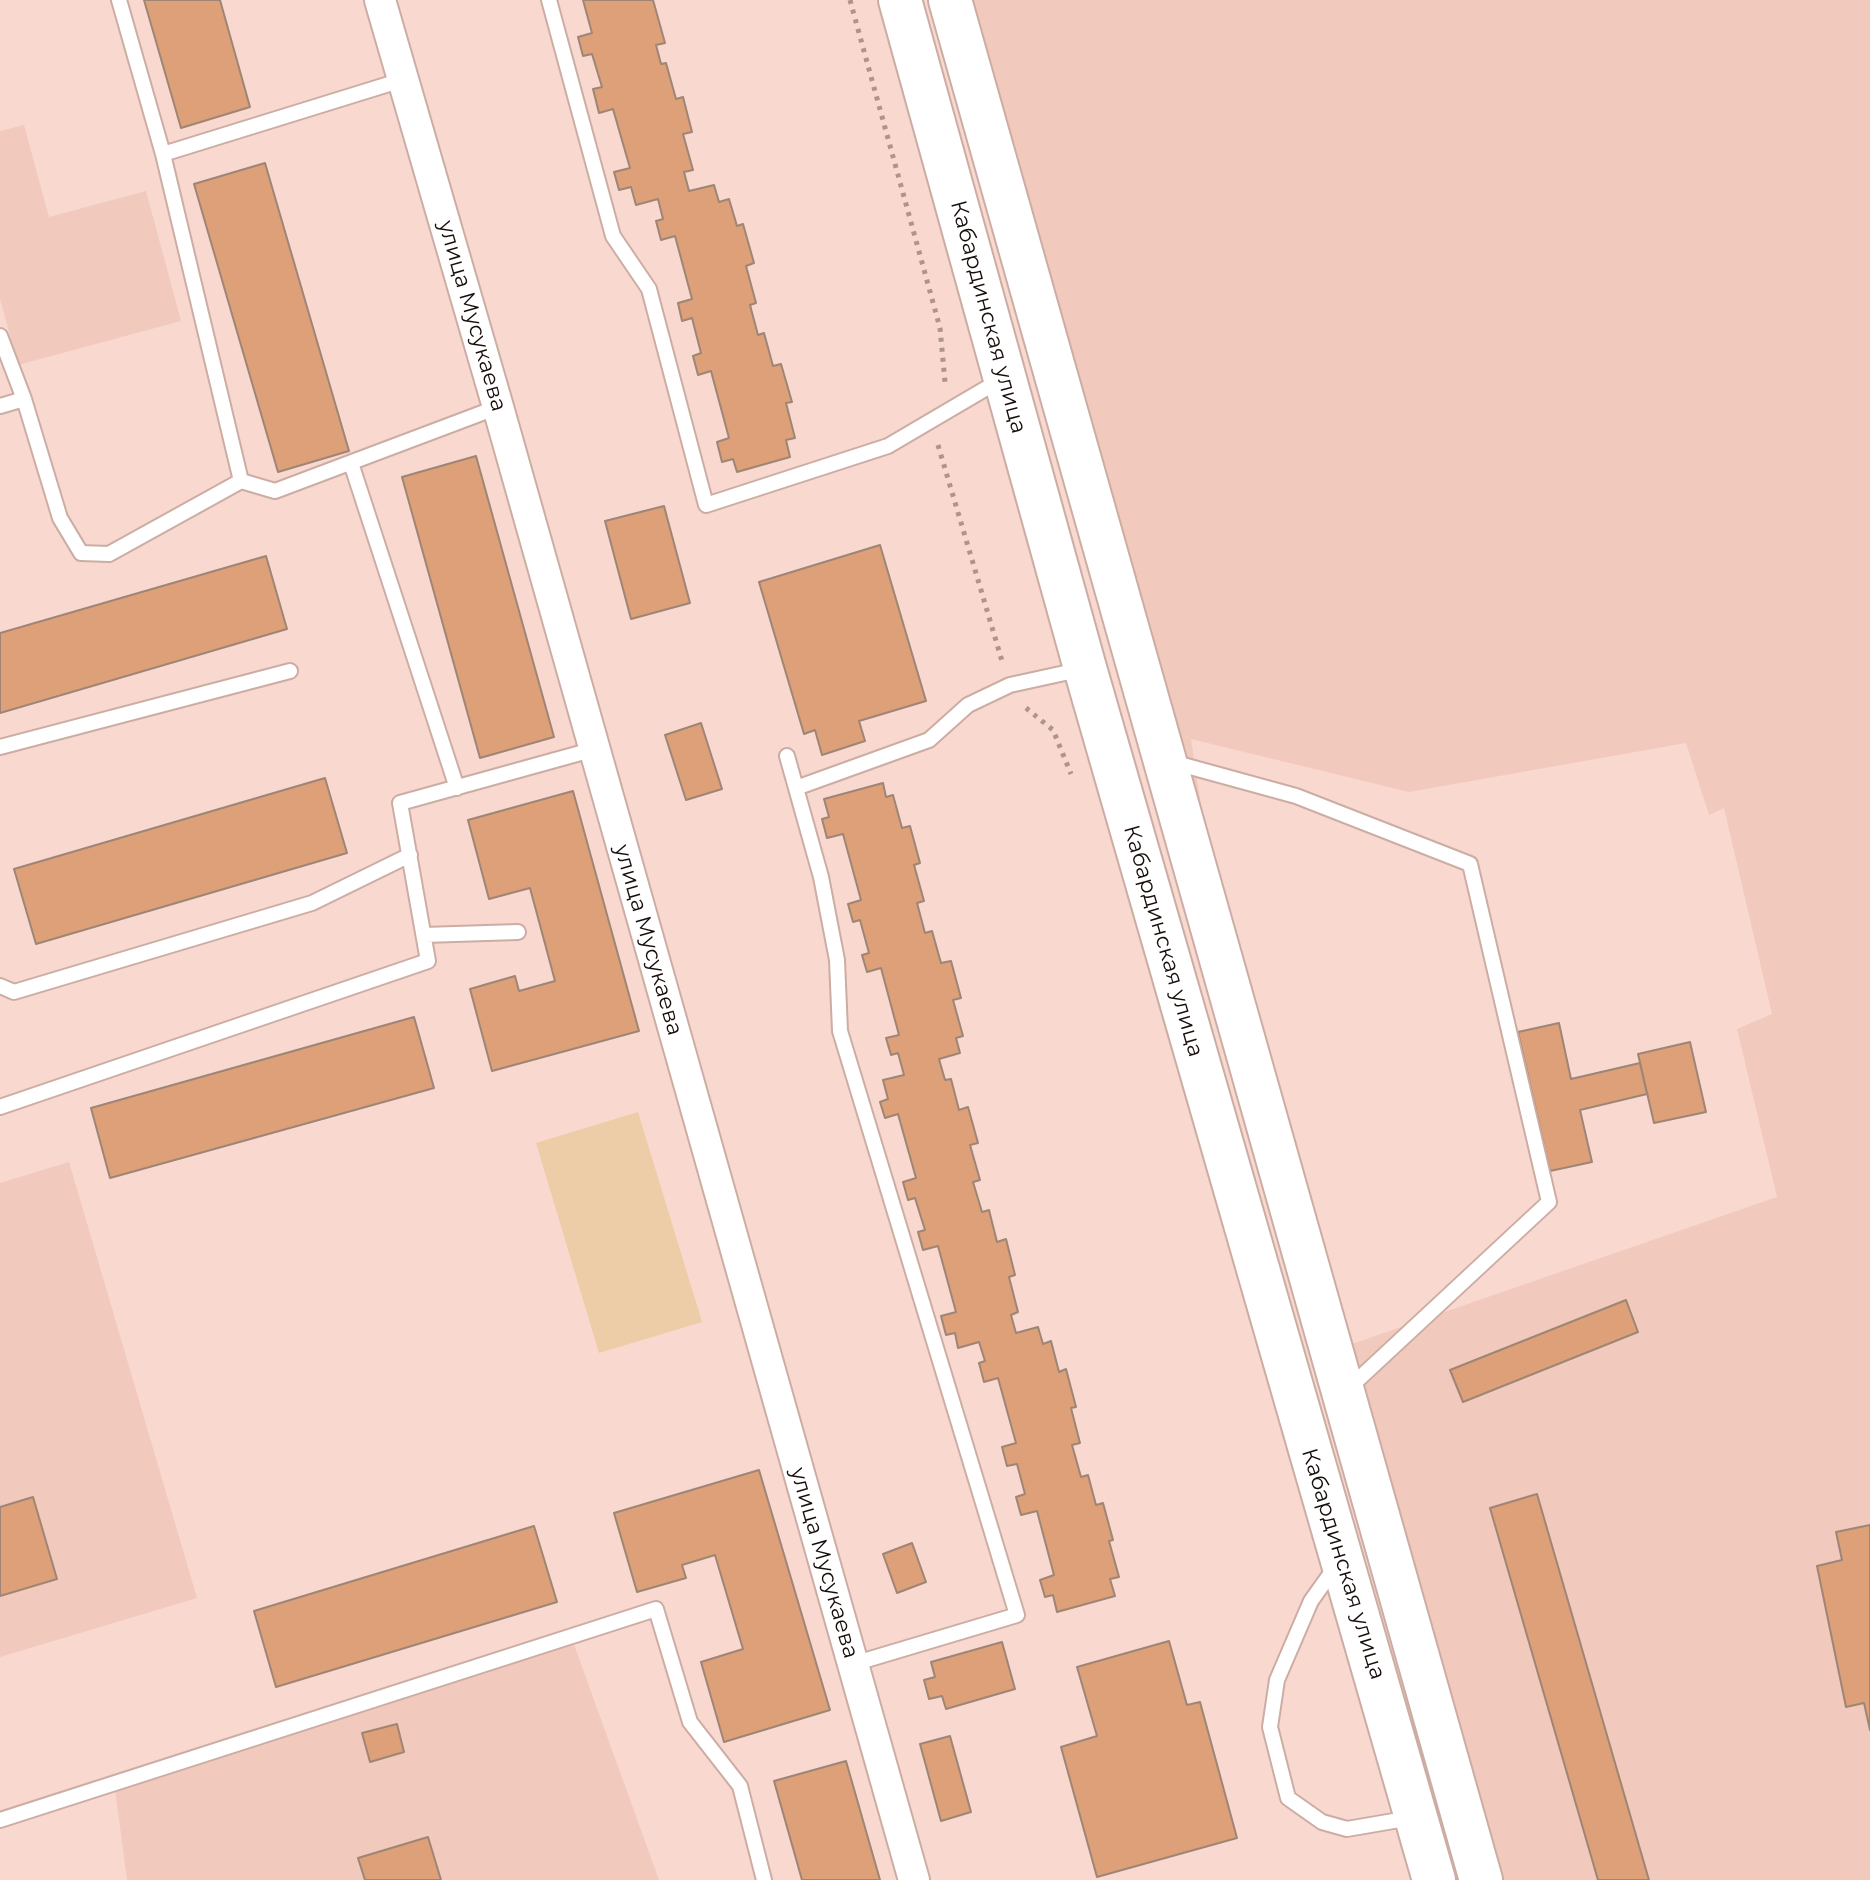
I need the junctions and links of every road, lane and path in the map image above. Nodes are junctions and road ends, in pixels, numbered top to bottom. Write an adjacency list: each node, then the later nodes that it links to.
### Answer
1 (119, 0): 8 (lane)
2 (380, 0): 7 (street, улица Мусукаева)
3 (549, 0): 14 (lane)
4 (850, 0): 14 (path)
5 (900, 0): 10 (main road, Кабардинская улица)
6 (950, 0): 23 (main road, Кабардинская улица)
7 (402, 80): 8 (lane); 13 (street, улица Мусукаева)
8 (163, 154): 16 (lane)
9 (0, 336): 11 (lane)
10 (1005, 378): 14 (lane); 17 (main road, Кабардинская улица)
11 (24, 399): 12 (lane); 16 (lane)
12 (0, 406)
13 (498, 407): 15 (lane); 21 (street, улица Мусукаева)
14 (931, 420): 19 (path)
15 (351, 463): 16 (lane); 25 (lane)
16 (241, 481)
17 (1085, 668): 19 (lane); 33 (main road, Кабардинская улица)
18 (290, 671): 20 (lane)
19 (1010, 685): 24 (path); 26 (lane)
20 (0, 747)
21 (595, 749): 25 (lane); 34 (street, улица Мусукаева)
22 (787, 756): 26 (lane)
23 (1164, 760): 32 (main road, Кабардинская улица); 32 (lane)
24 (1075, 783)
25 (457, 788): 27 (lane)
26 (796, 788): 34 (lane)
27 (410, 855): 29 (lane); 30 (lane)
28 (518, 932): 29 (lane)
29 (424, 935): 31 (lane)
30 (0, 986)
31 (0, 1107)
32 (1343, 1393): 40 (main road, Кабардинская улица)
33 (1340, 1559): 35 (main road, Кабардинская улица); 35 (lane)
34 (853, 1664): 38 (street, улица Мусукаева)
35 (1416, 1817): 39 (main road, Кабардинская улица)
36 (0, 1820): 37 (lane)
37 (764, 1880)
38 (914, 1880)
39 (1434, 1880)
40 (1481, 1880)

